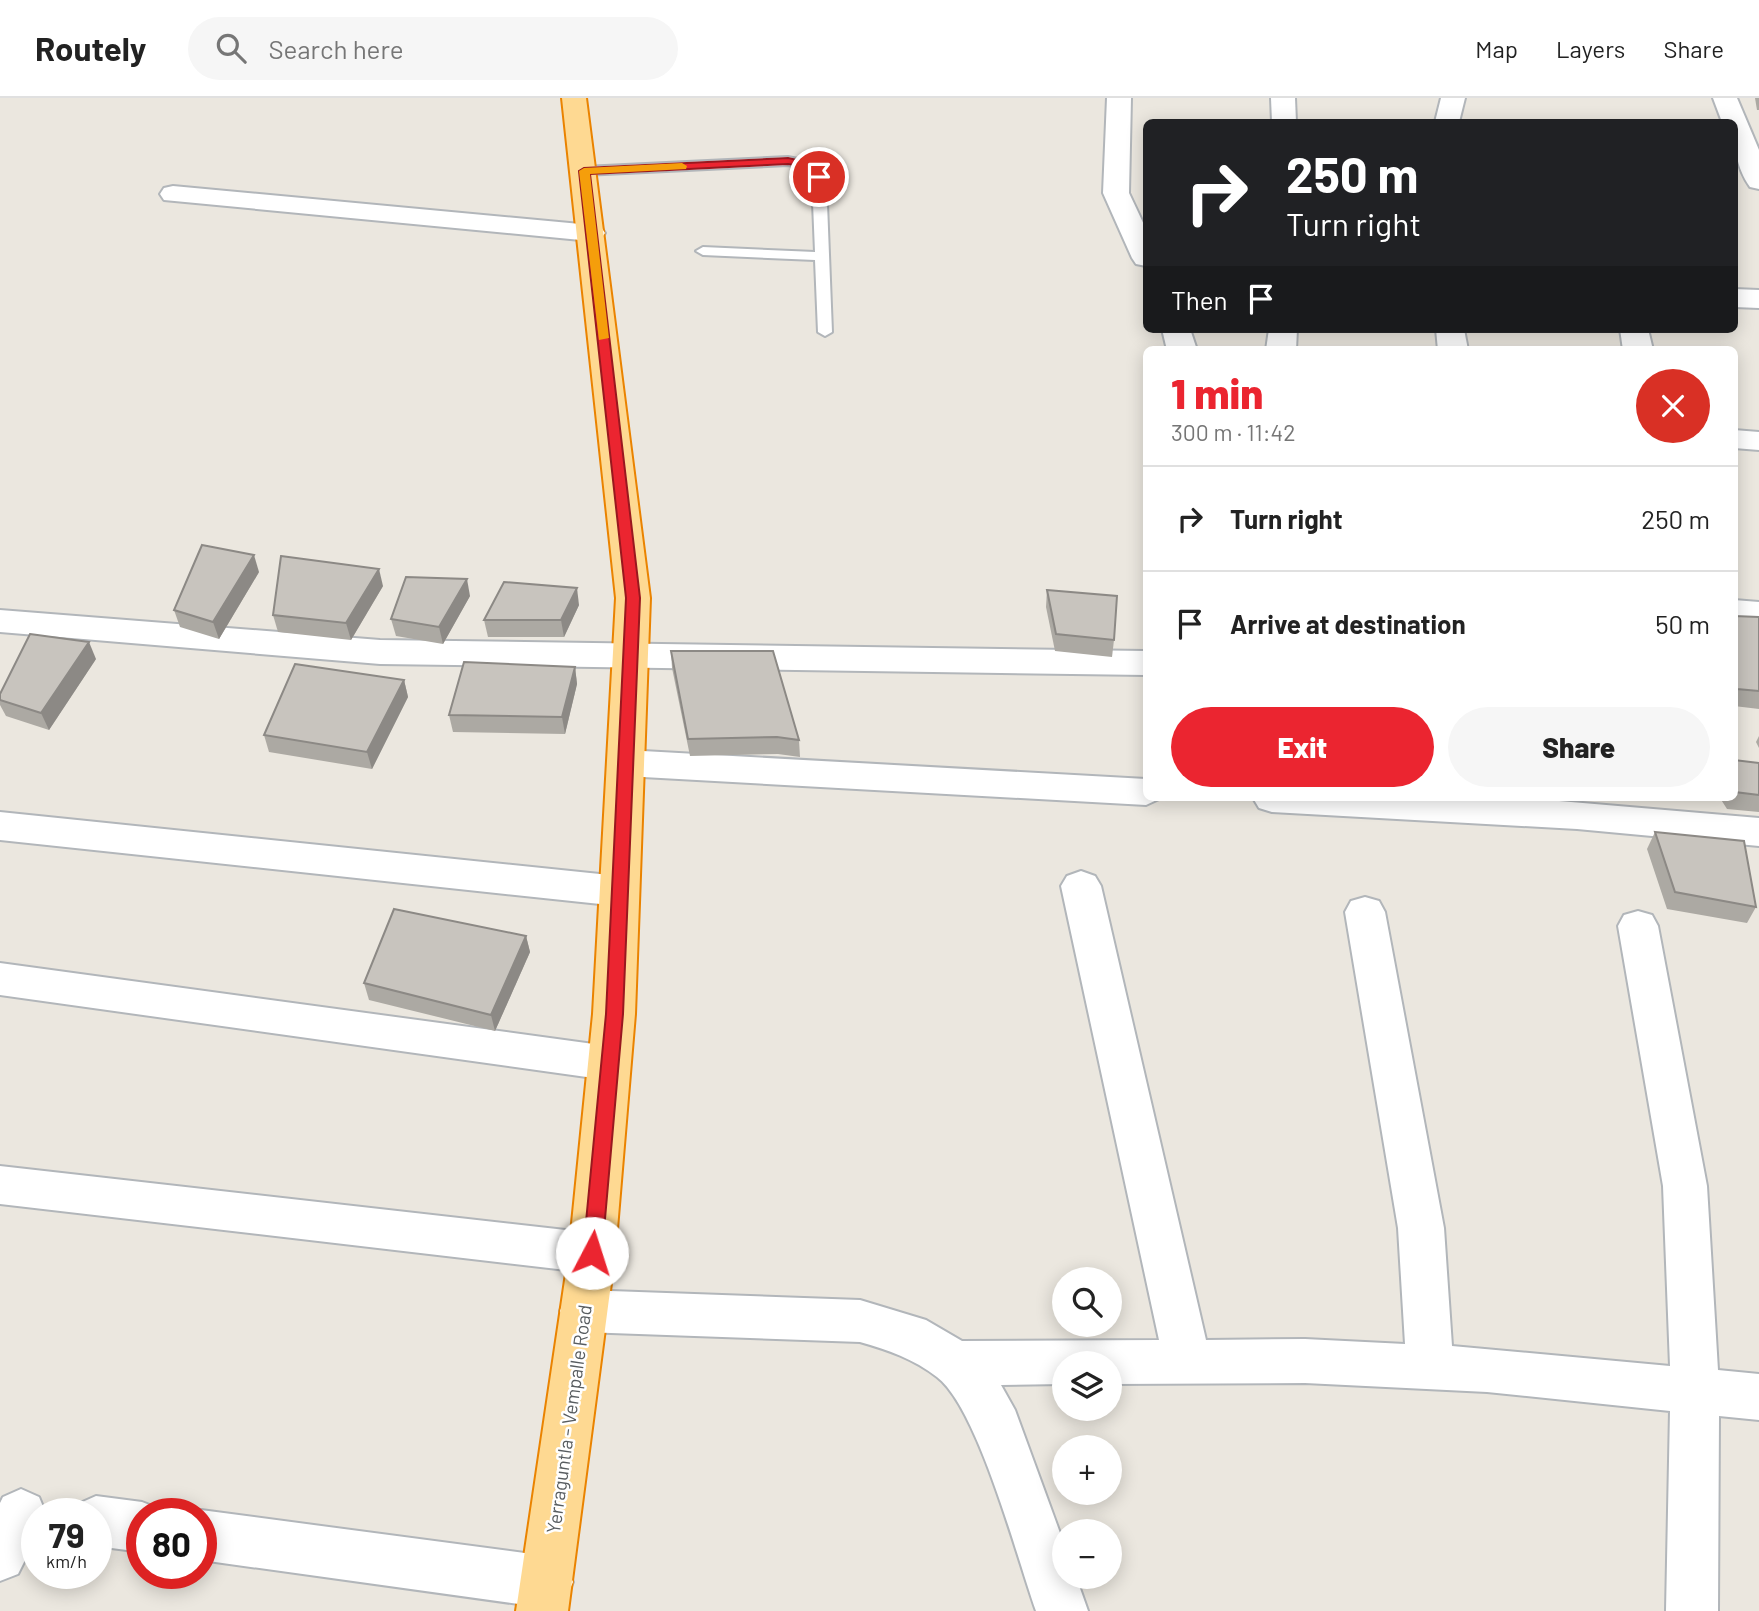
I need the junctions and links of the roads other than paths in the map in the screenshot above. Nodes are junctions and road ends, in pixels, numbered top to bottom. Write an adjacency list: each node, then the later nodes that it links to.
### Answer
1 (575, 98): 10 (highway, Yerraguntla - Vempalle Road)
2 (1119, 98): 15 (street)
3 (1283, 98): 6 (street)
4 (1453, 98): 7 (street)
5 (1725, 98): 8 (street)
6 (1283, 119)
7 (1448, 119)
8 (1732, 119)
9 (1738, 139): 11 (street)
10 (584, 171): 13 (highway, Yerraguntla - Vempalle Road); 16 (lane)
11 (1750, 176)
12 (173, 194): 13 (street)
13 (591, 233): 25 (highway, Yerraguntla - Vempalle Road)
14 (703, 251): 16 (lane)
15 (1143, 252)
16 (822, 256): 19 (lane)
17 (1738, 298): 18 (street)
18 (1759, 299)
19 (825, 332)
20 (1738, 439): 21 (street)
21 (1759, 441)
22 (1738, 611): 23 (street)
23 (1759, 613)
24 (0, 621): 25 (street)
25 (630, 656): 26 (street); 27 (highway, Yerraguntla - Vempalle Road)
26 (1143, 663)
27 (625, 764): 28 (street); 33 (highway, Yerraguntla - Vempalle Road)
28 (1143, 792)
29 (1327, 801): 31 (street)
30 (0, 826): 33 (street)
31 (1759, 832)
32 (1081, 886): 41 (street)
33 (619, 891): 37 (highway, Yerraguntla - Vempalle Road)
34 (1365, 912): 43 (street)
35 (1638, 926): 44 (street)
36 (0, 979): 37 (street)
37 (608, 1063): 39 (highway, Yerraguntla - Vempalle Road)
38 (0, 1185): 39 (street)
39 (592, 1253): 40 (highway, Yerraguntla - Vempalle Road)
40 (583, 1311): 42 (street); 47 (highway, Yerraguntla - Vempalle Road)
41 (1187, 1360): 42 (street); 43 (street)
42 (956, 1363): 48 (street)
43 (1430, 1367): 44 (street)
44 (1695, 1390): 45 (street); 49 (street)
45 (1759, 1397)
46 (217, 1538): 47 (street)
47 (544, 1596)
48 (1062, 1611)
49 (1692, 1611)

